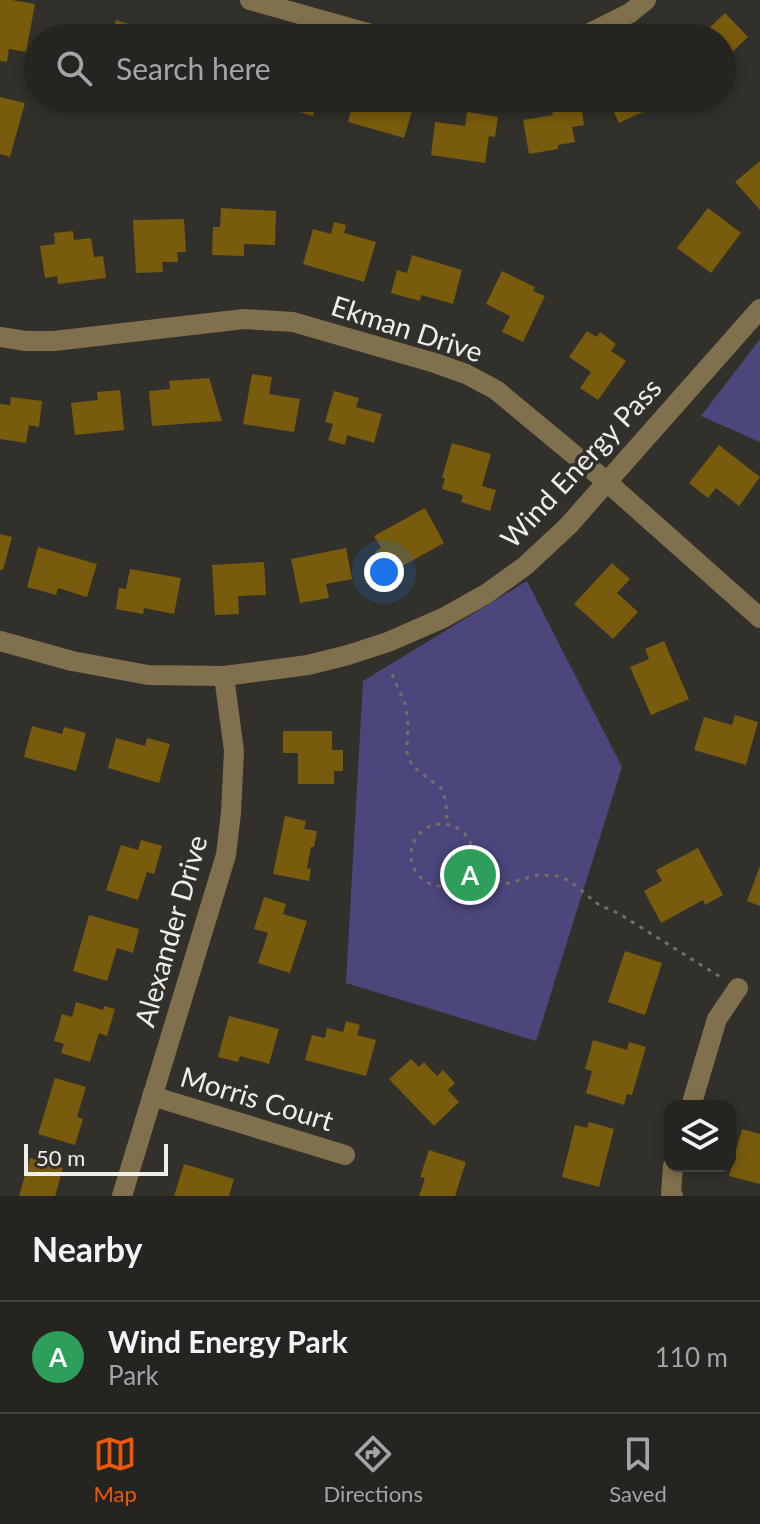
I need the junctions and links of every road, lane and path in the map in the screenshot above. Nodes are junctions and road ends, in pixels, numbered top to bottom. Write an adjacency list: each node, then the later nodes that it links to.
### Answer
1 (250, 0): 3 (street)
2 (646, 0): 4 (street)
3 (335, 24)
4 (608, 24)
5 (760, 309): 7 (street, Wind Energy Pass)
6 (0, 337): 7 (street, Ekman Drive)
7 (607, 482): 8 (street, Ekman Drive); 11 (street, Wind Energy Pass)
8 (760, 618)
9 (0, 641): 11 (street, Wind Energy Pass)
10 (392, 674): 12 (path)
11 (224, 676): 15 (street, Alexander Drive)
12 (447, 825): 13 (path); 13 (path)
13 (471, 866): 14 (path)
14 (738, 988): 16 (street)
15 (152, 1096): 17 (street, Morris Court); 19 (street, Alexander Drive)
16 (693, 1100)
17 (345, 1155)
18 (673, 1172): 20 (street)
19 (122, 1196)
20 (673, 1196)

